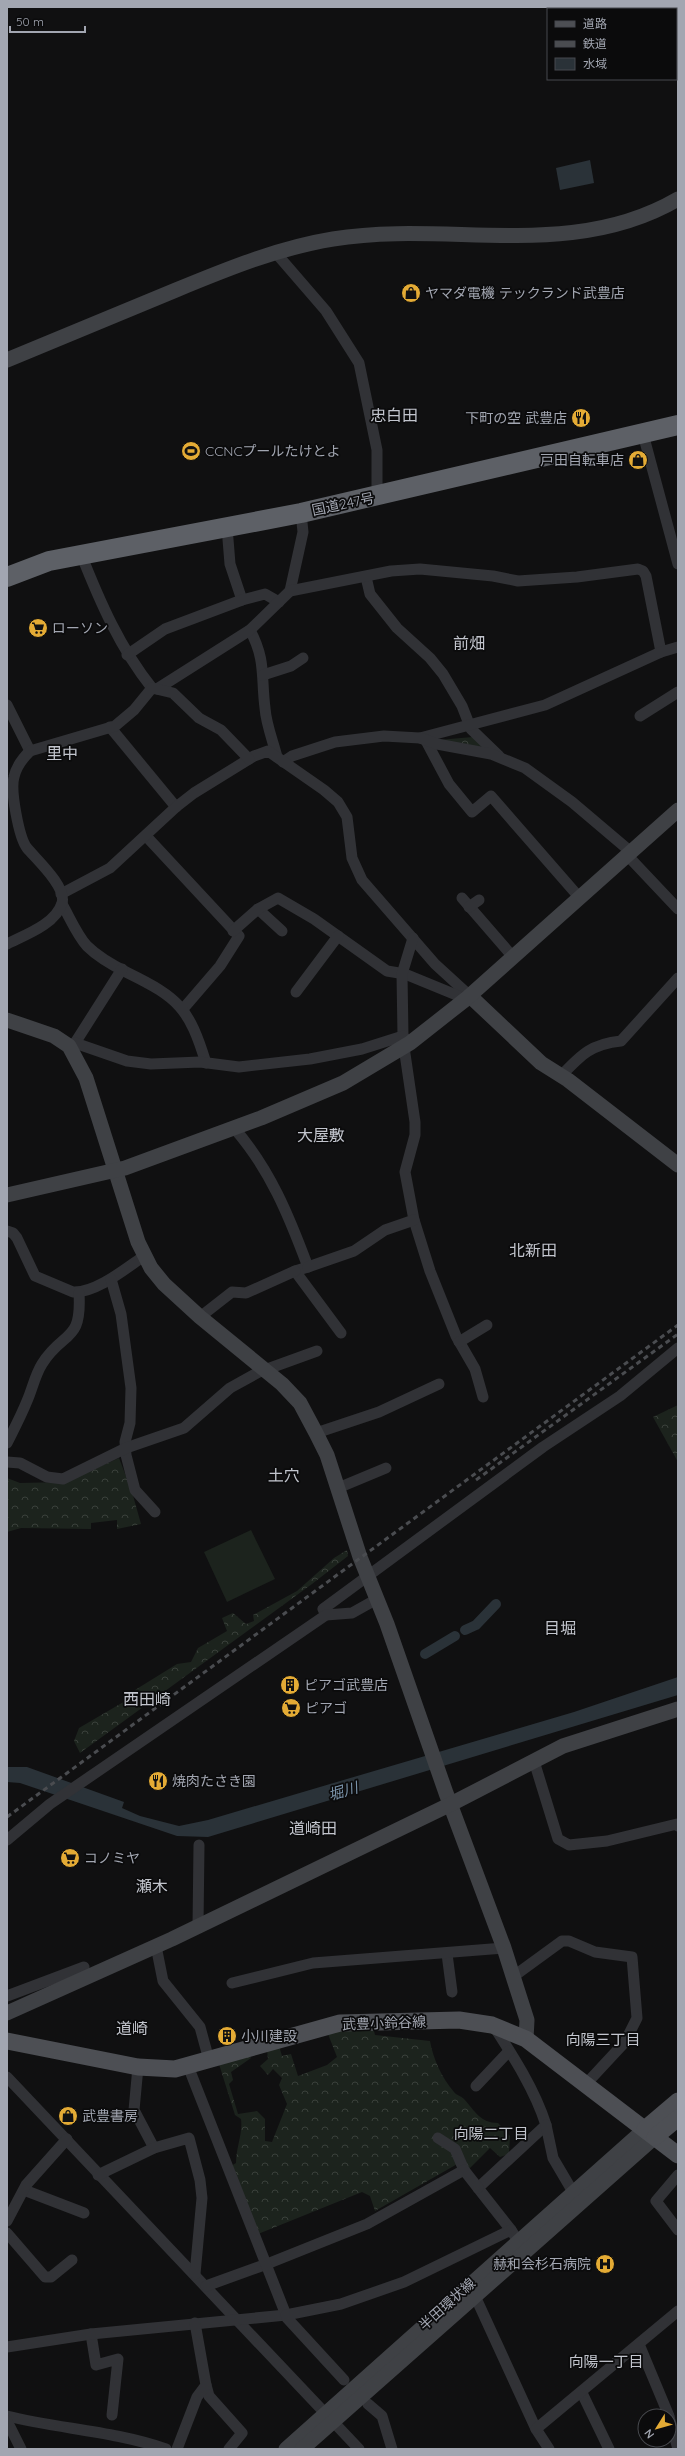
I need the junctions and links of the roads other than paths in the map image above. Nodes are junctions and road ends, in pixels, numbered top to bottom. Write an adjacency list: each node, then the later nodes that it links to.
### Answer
1 (678, 198): 2 (street)
2 (275, 252): 3 (street); 6 (street)
3 (7, 360)
4 (678, 425): 5 (highway, 国道247号)
5 (643, 434): 6 (highway, 国道247号); 10 (street)
6 (377, 496): 7 (highway, 国道247号)
7 (301, 513): 8 (highway, 国道247号); 13 (street)
8 (226, 527): 9 (highway, 国道247号); 14 (street)
9 (81, 554): 11 (highway, 国道247号); 19 (street)
10 (678, 564)
11 (7, 577)
12 (366, 577): 13 (street); 18 (street); 26 (street)
13 (290, 591): 15 (street)
14 (242, 600): 15 (street); 19 (street)
15 (279, 602): 16 (street)
16 (250, 630): 21 (street); 22 (street)
17 (678, 647): 18 (street)
18 (661, 652): 26 (street)
19 (126, 655): 22 (street)
20 (303, 658): 21 (street)
21 (263, 675): 31 (street)
22 (155, 689): 27 (street); 30 (street)
23 (678, 692): 25 (street)
24 (7, 705): 29 (street)
25 (640, 716)
26 (469, 726): 28 (street); 32 (street)
27 (110, 727): 29 (street); 33 (street)
28 (422, 739): 31 (street); 32 (street); 37 (street)
29 (30, 751): 39 (street)
30 (248, 759): 31 (street); 33 (street)
31 (280, 759): 47 (street)
32 (502, 759): 36 (street)
33 (176, 807): 35 (street)
34 (678, 810): 36 (street)
35 (146, 836): 39 (street); 44 (street)
36 (629, 853): 37 (street); 42 (street)
37 (579, 897): 49 (street)
38 (462, 898): 41 (street)
39 (62, 899): 48 (street); 50 (street)
40 (479, 900): 41 (street)
41 (470, 907): 49 (street)
42 (678, 908)
43 (258, 909): 44 (street); 45 (street); 46 (street)
44 (234, 930): 55 (street)
45 (282, 931)
46 (338, 936): 51 (street); 53 (street)
47 (413, 938): 51 (street); 54 (street)
48 (7, 944)
49 (513, 957): 54 (street)
50 (122, 969): 55 (street); 58 (street)
51 (402, 974): 54 (street); 57 (street)
52 (678, 978): 60 (street)
53 (296, 992)
54 (468, 998): 57 (street); 60 (street)
55 (183, 1009): 59 (street)
56 (7, 1020): 58 (street)
57 (406, 1042): 59 (street); 61 (street); 65 (street)
58 (72, 1045): 59 (street); 63 (street)
59 (206, 1063)
60 (561, 1076): 62 (street)
61 (234, 1128): 63 (street); 68 (street)
62 (678, 1165)
63 (114, 1171): 64 (street); 67 (street)
64 (7, 1195)
65 (414, 1220): 68 (street); 75 (street)
66 (7, 1231): 71 (street)
67 (144, 1256): 70 (street); 72 (street)
68 (308, 1267): 69 (street)
69 (295, 1271): 72 (street); 74 (street)
70 (111, 1279): 71 (street); 84 (street)
71 (79, 1292): 82 (street)
72 (200, 1316): 78 (street)
73 (487, 1325): 75 (street)
74 (341, 1333)
75 (459, 1342): 80 (street)
76 (678, 1348): 89 (street)
77 (317, 1351): 78 (street)
78 (264, 1370): 81 (street); 84 (street)
79 (439, 1384): 81 (street)
80 (483, 1397)
81 (316, 1433): 87 (street)
82 (7, 1443)
83 (7, 1448): 85 (street)
84 (126, 1448): 85 (street); 88 (street)
85 (10, 1461)
86 (386, 1468): 87 (street)
87 (338, 1488): 89 (street)
88 (155, 1512)
89 (368, 1575): 90 (street); 91 (street)
90 (377, 1599): 91 (street); 94 (street)
91 (326, 1615): 96 (street)
92 (678, 1709): 93 (street)
93 (534, 1761): 94 (street); 95 (street)
94 (451, 1804): 98 (street); 100 (street)
95 (678, 1826)
96 (7, 1840)
97 (199, 1845): 98 (street)
98 (198, 1926): 99 (street)
99 (156, 1946): 107 (street); 112 (street)
100 (504, 1948): 101 (street); 103 (street)
101 (447, 1954): 104 (street); 105 (street)
102 (84, 1967): 106 (street)
103 (514, 1976): 109 (street); 116 (street)
104 (232, 1983)
105 (452, 1992)
106 (7, 1996)
107 (7, 2013)
108 (492, 2025): 109 (main road, 武豊小鈴谷線); 111 (street); 112 (main road, 武豊小鈴谷線)
109 (526, 2039): 116 (main road, 武豊小鈴谷線)
110 (7, 2041): 114 (main road, 武豊小鈴谷線)
111 (509, 2051): 117 (street); 120 (street)
112 (209, 2060): 113 (main road, 武豊小鈴谷線)
113 (188, 2066): 114 (main road, 武豊小鈴谷線); 138 (street)
114 (138, 2067): 124 (street)
115 (7, 2077): 123 (street)
116 (586, 2084): 121 (main road, 武豊小鈴谷線)
117 (476, 2086)
118 (678, 2101): 121 (main road)
119 (678, 2118): 121 (main road)
120 (546, 2125): 129 (street); 131 (street)
121 (650, 2133): 125 (main road, 武豊小鈴谷線); 131 (street, 半田環状線); 141 (street, 半田環状線)
122 (438, 2138): 126 (street)
123 (67, 2139): 127 (street); 130 (street)
124 (154, 2148): 127 (street); 139 (street)
125 (678, 2155)
126 (464, 2170): 129 (street); 138 (street)
127 (98, 2175): 139 (street)
128 (678, 2175): 134 (street)
129 (478, 2188): 136 (street)
130 (24, 2190): 132 (street); 133 (street)
131 (573, 2192): 136 (street, 半田環状線)
132 (84, 2213)
133 (7, 2221)
134 (678, 2230)
135 (7, 2233): 137 (street)
136 (514, 2235): 143 (street); 156 (street, 半田環状線)
137 (72, 2260)
138 (267, 2264): 140 (street); 143 (street)
139 (196, 2274): 140 (street)
140 (206, 2286): 144 (street)
141 (475, 2296): 156 (street, 半田環状線); 158 (street)
142 (678, 2311): 147 (street)
143 (286, 2314): 144 (street); 149 (street)
144 (238, 2319): 145 (street); 156 (street)
145 (195, 2323): 146 (street); 150 (street)
146 (90, 2334): 148 (street); 154 (street)
147 (639, 2344): 151 (street); 153 (street)
148 (7, 2347)
149 (344, 2380)
150 (206, 2385): 161 (street); 162 (street)
151 (582, 2393): 158 (street); 168 (street)
152 (368, 2404): 166 (street)
153 (665, 2408)
154 (112, 2415)
155 (7, 2416): 160 (street)
156 (330, 2417): 163 (street, 半田環状線); 164 (street, 半田環状線); 165 (street)
157 (7, 2421): 159 (street)
158 (536, 2429): 167 (street)
159 (21, 2449)
160 (166, 2449)
161 (177, 2449)
162 (229, 2449)
163 (286, 2449)
164 (302, 2449)
165 (360, 2449)
166 (392, 2449)
167 (548, 2449)
168 (609, 2449)

